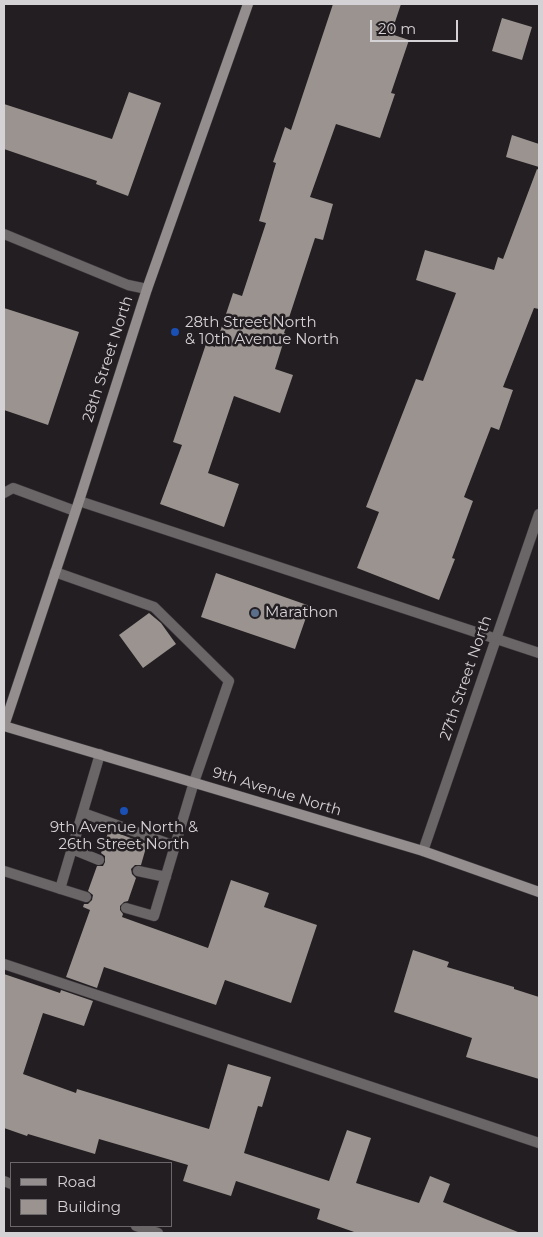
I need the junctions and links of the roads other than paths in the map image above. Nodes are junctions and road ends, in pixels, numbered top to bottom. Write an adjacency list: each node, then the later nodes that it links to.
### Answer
1 (248, 4): 3 (street, 28th Street North)
2 (4, 234): 3 (street)
3 (147, 289): 5 (street, 28th Street North)
4 (4, 493): 6 (street)
5 (79, 501): 6 (street, 28th Street North); 9 (street)
6 (76, 511): 8 (street, 28th Street North)
7 (539, 514): 9 (street, 27th Street North)
8 (55, 572): 11 (street, 28th Street North); 13 (street)
9 (496, 638): 10 (street); 17 (street, 27th Street North)
10 (539, 653)
11 (4, 726): 12 (street, 9th Avenue North)
12 (100, 754): 13 (street, 9th Avenue North); 14 (street)
13 (194, 782): 15 (street); 17 (street, 9th Avenue North)
14 (83, 813): 15 (street); 16 (street)
15 (175, 846): 21 (street)
16 (72, 849): 18 (street); 22 (street)
17 (423, 851): 23 (street, 9th Avenue North)
18 (99, 860)
19 (4, 871): 22 (street)
20 (138, 871): 21 (street)
21 (166, 878): 25 (street)
22 (60, 889): 24 (street)
23 (539, 892)
24 (86, 897)
25 (126, 908)
26 (4, 964): 27 (street)
27 (539, 1143)
28 (139, 1227): 29 (street)
29 (158, 1233)

